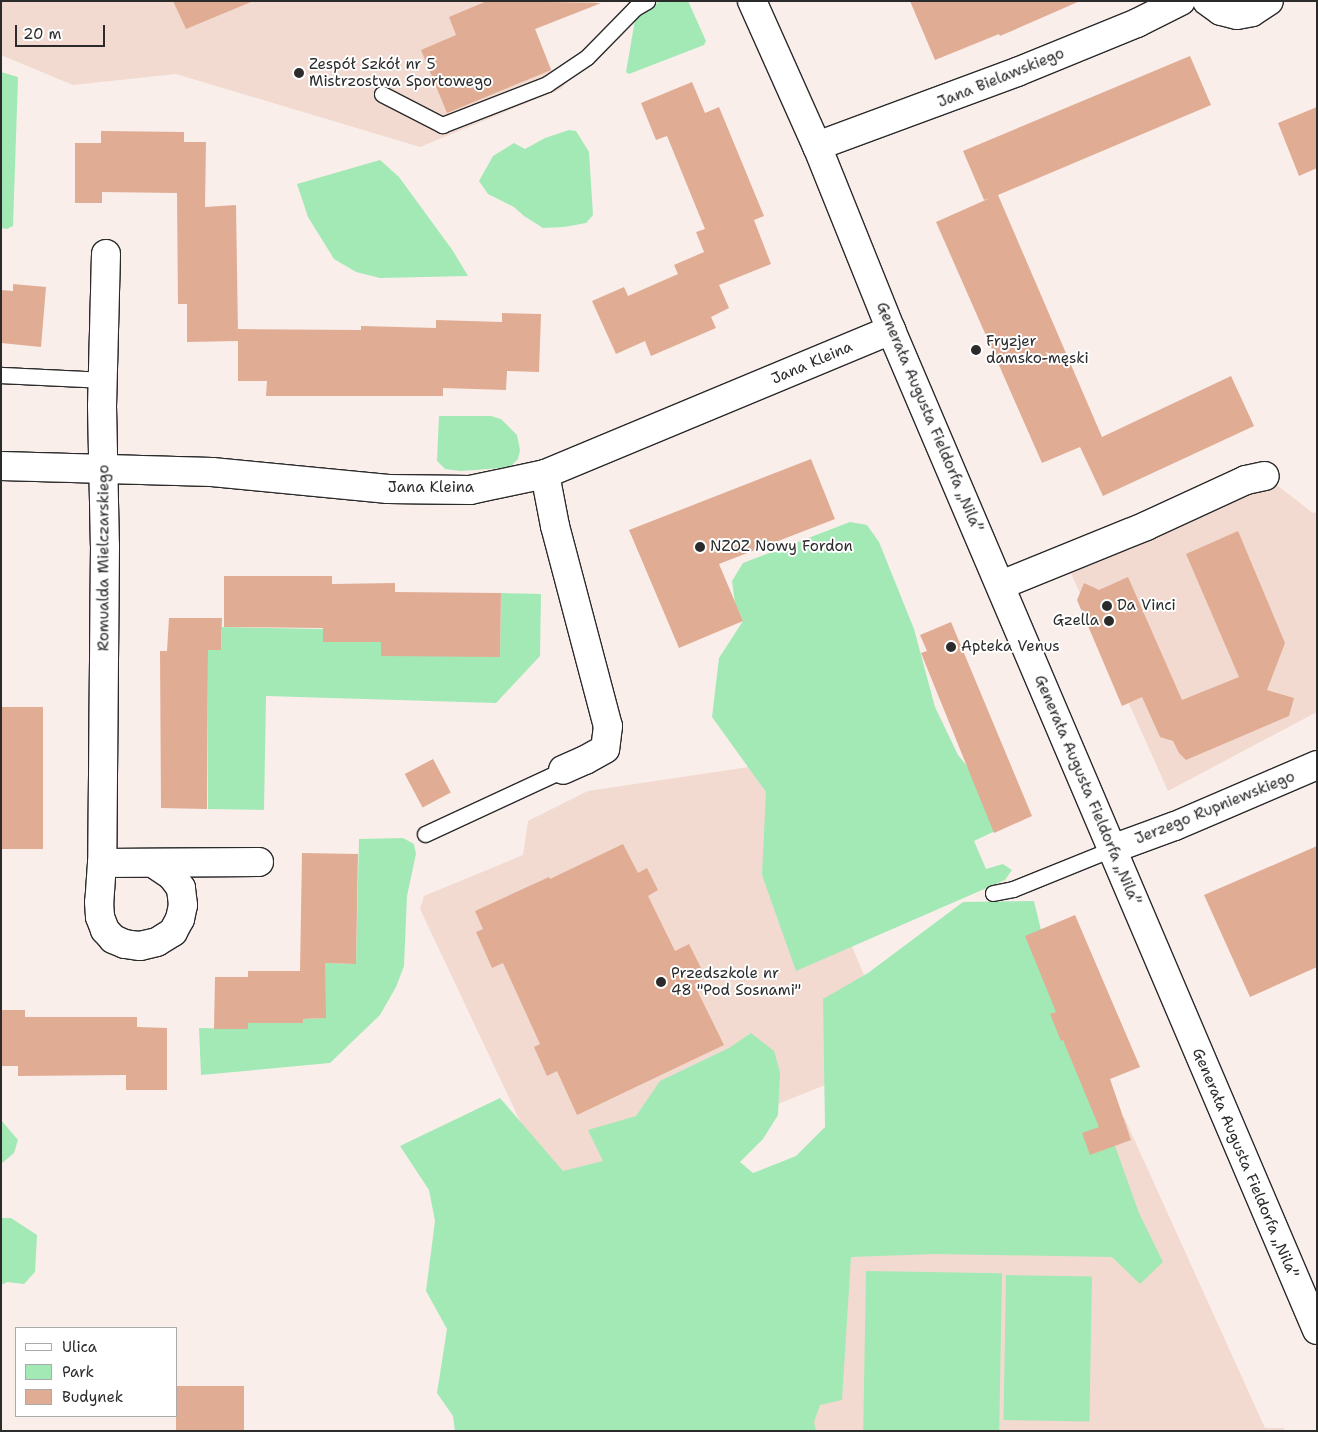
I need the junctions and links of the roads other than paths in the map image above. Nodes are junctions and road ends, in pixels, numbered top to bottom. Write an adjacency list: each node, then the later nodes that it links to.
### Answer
1 (647, 1): 6 (lane)
2 (752, 1): 7 (street, Generała Augusta Fieldorfa „Nila”)
3 (1181, 1): 7 (street, Jana Bielawskiego)
4 (1207, 1): 5 (street)
5 (1269, 1)
6 (382, 94)
7 (817, 146): 9 (street, Generała Augusta Fieldorfa „Nila”)
8 (106, 254): 11 (street, Romualda Mielczarskiego)
9 (891, 330): 14 (street, Jana Kleina); 16 (street, Generała Augusta Fieldorfa „Nila”)
10 (1, 375): 11 (lane)
11 (103, 380): 13 (street, Romualda Mielczarskiego)
12 (1, 466): 13 (street, Jana Kleina)
13 (104, 470): 14 (street, Jana Kleina); 22 (street, Romualda Mielczarskiego)
14 (545, 474): 18 (street)
15 (1265, 476): 16 (street)
16 (1001, 585): 20 (street, Generała Augusta Fieldorfa „Nila”)
17 (1317, 766): 20 (street, Jerzego Rupniewskiego)
18 (563, 770): 19 (lane)
19 (425, 834)
20 (1112, 849): 24 (lane); 25 (street, Generała Augusta Fieldorfa „Nila”)
21 (259, 862): 23 (street)
22 (102, 863): 23 (street); 23 (street, Romualda Mielczarskiego)
23 (154, 864)
24 (993, 893)
25 (1317, 1330)

